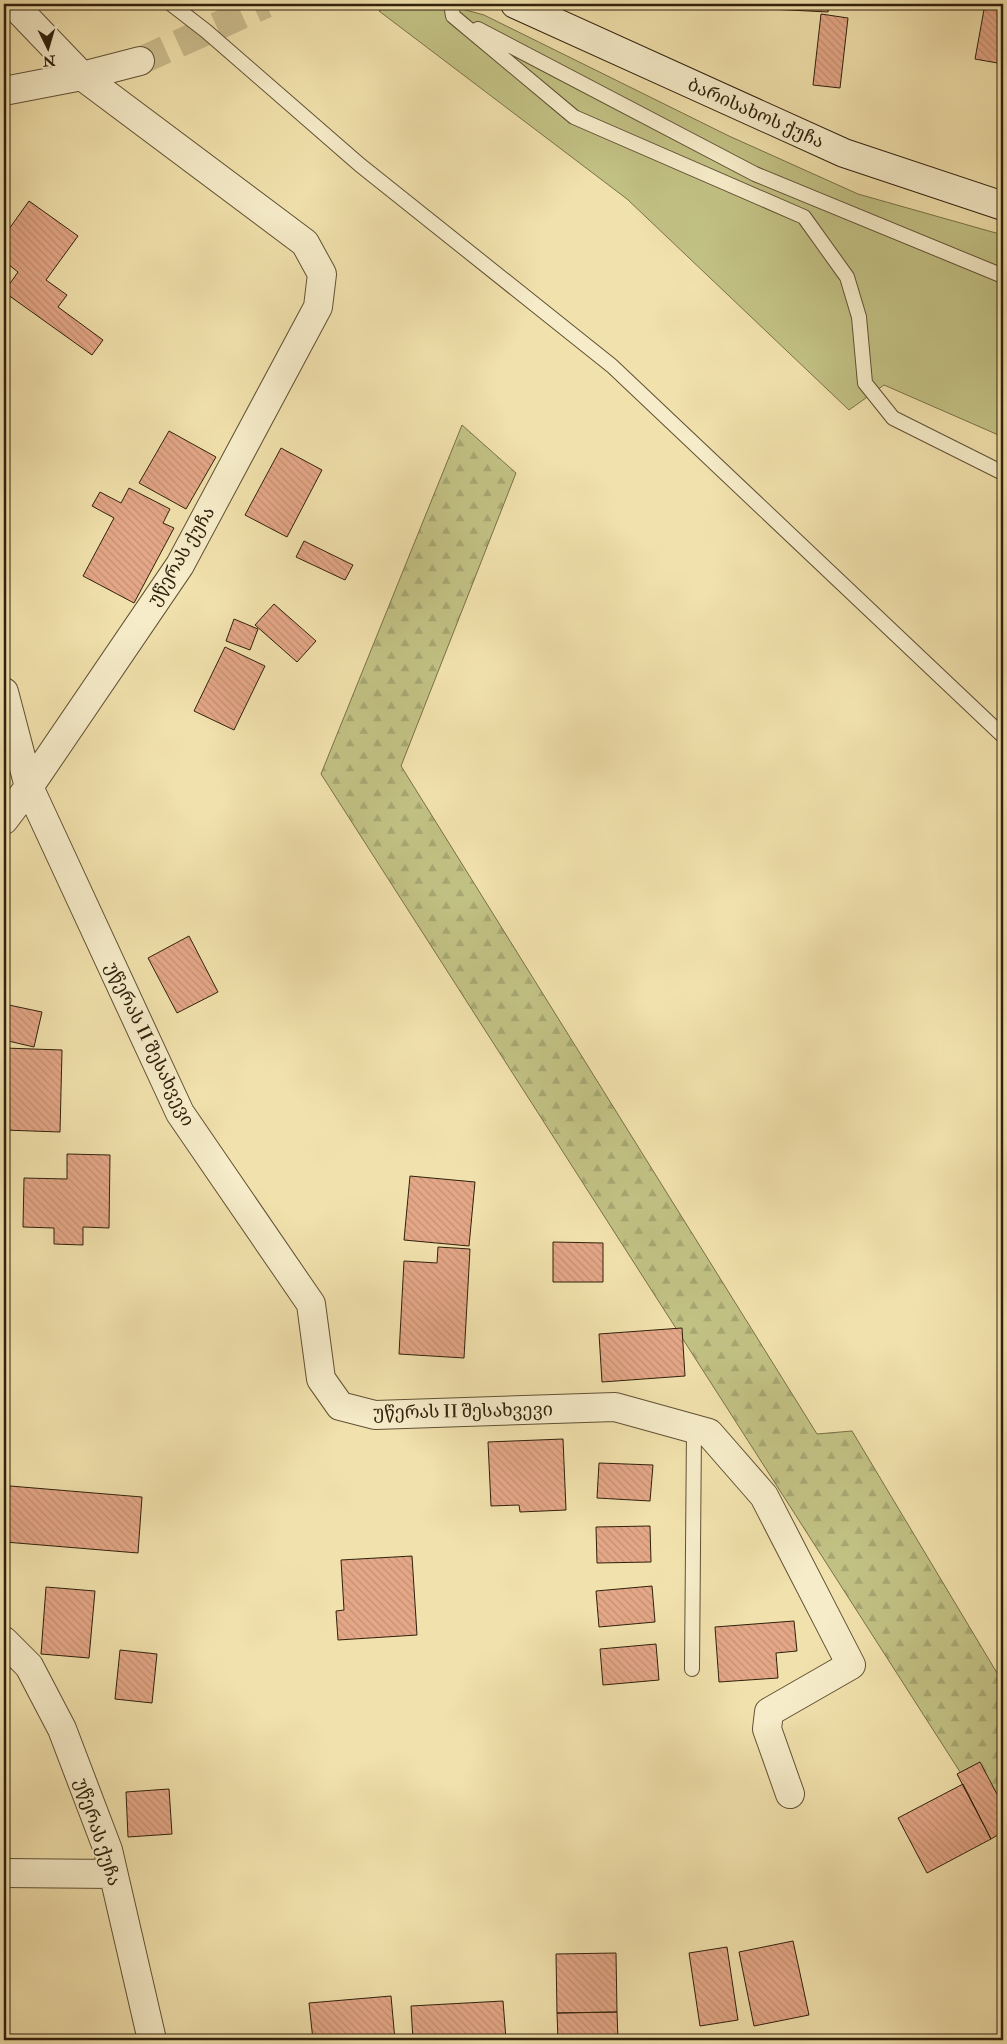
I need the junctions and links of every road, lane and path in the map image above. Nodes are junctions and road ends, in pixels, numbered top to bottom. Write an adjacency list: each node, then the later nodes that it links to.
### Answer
1 (13, 4): 6 (street)
2 (171, 4): 12 (lane)
3 (515, 4): 8 (street, ბარისახოს ქუჩა)
4 (452, 10): 9 (lane); 10 (lane)
5 (140, 60): 6 (street)
6 (82, 76): 7 (street); 13 (street, უწერას ქუჩა)
7 (4, 91)
8 (1003, 206)
9 (1003, 276)
10 (1003, 473)
11 (4, 692): 13 (street, უწერას II შესახვევი)
12 (1003, 736)
13 (29, 787): 14 (street, უწერას ქუჩა); 15 (street, უწერას II შესახვევი)
14 (4, 820)
15 (694, 1429): 17 (lane); 18 (street, უწერას II შესახვევი)
16 (4, 1641): 20 (street, უწერას ქუჩა)
17 (692, 1668)
18 (790, 1794)
19 (4, 1873): 20 (street)
20 (113, 1874): 21 (street, უწერას ქუჩა)
21 (152, 2040)

